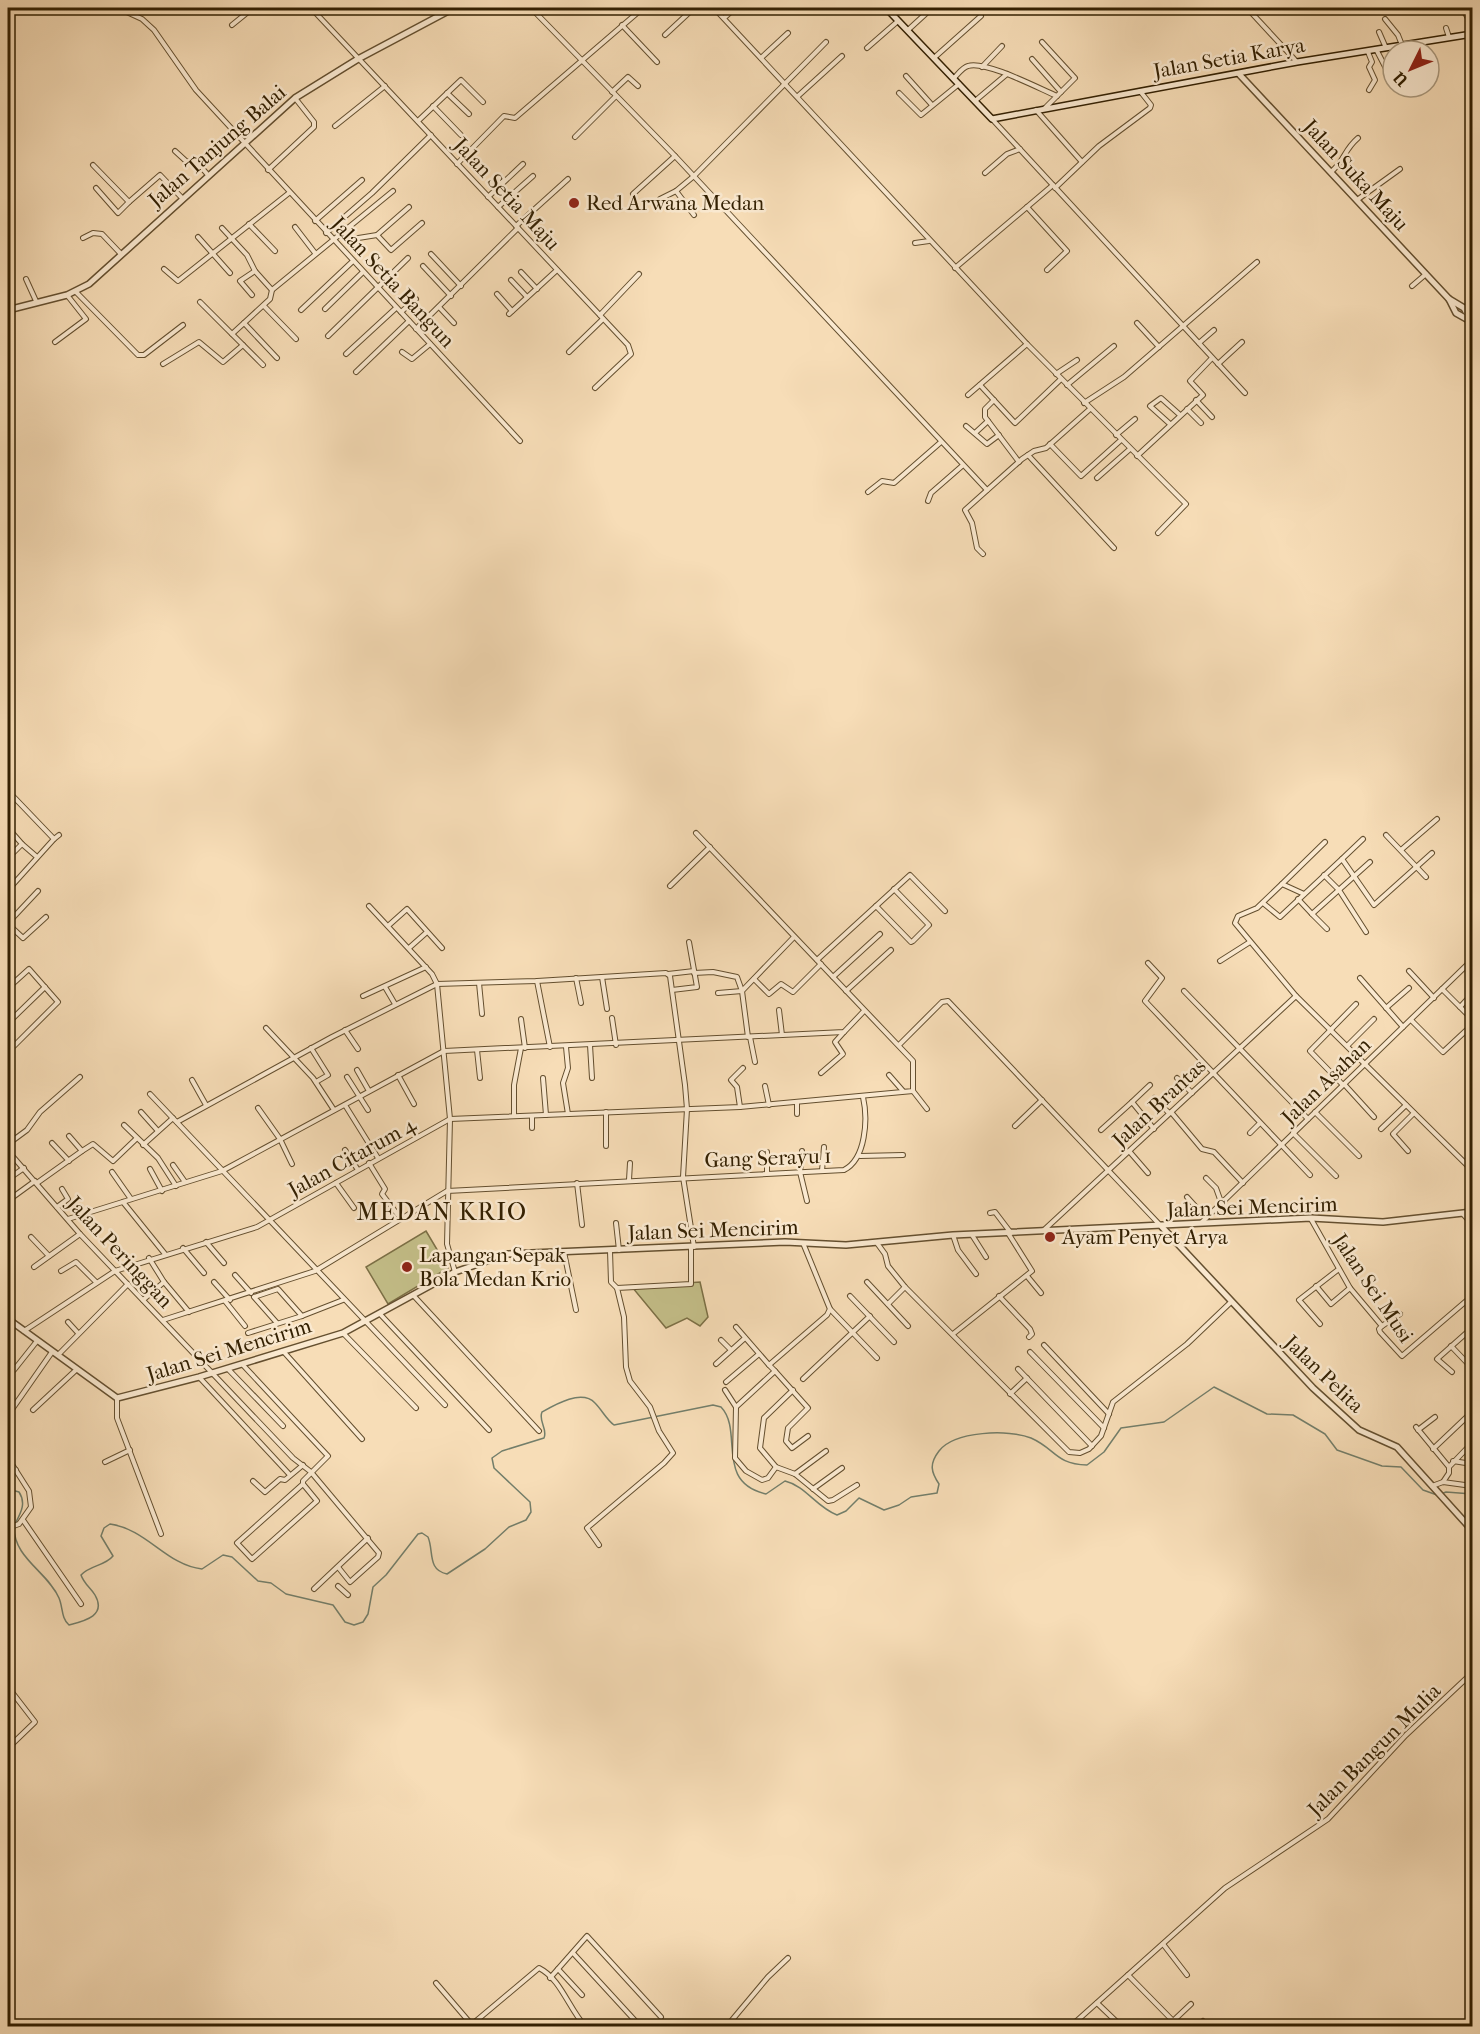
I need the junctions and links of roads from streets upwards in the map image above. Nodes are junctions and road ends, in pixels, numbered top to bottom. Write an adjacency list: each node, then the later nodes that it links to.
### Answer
1 (118, 8): 80 (street, Jalan Setia Bangun)
2 (253, 8): 18 (street)
3 (311, 8): 40 (street, Jalan Setia Maju)
4 (454, 8): 40 (street, Jalan Tanjung Balai)
5 (531, 8): 45 (street)
6 (643, 8): 19 (street)
7 (694, 8): 26 (street)
8 (714, 8): 15 (street)
9 (735, 8): 15 (street)
10 (886, 8): 17 (street)
11 (932, 8): 22 (street)
12 (1247, 8): 42 (street)
13 (1462, 8): 20 (street)
14 (981, 16): 39 (street)
15 (724, 18): 41 (street)
16 (1385, 19): 29 (street)
17 (899, 20): 22 (street); 34 (street)
18 (232, 25)
19 (622, 25): 45 (street); 46 (street)
20 (1473, 25)
21 (1446, 28): 27 (street)
22 (908, 30): 39 (street)
23 (1379, 32): 28 (street)
24 (789, 33): 41 (street)
25 (1473, 34): 27 (street, Jalan Setia Karya)
26 (665, 35)
27 (1449, 38): 30 (street, Jalan Setia Karya)
28 (1382, 39)
29 (1400, 39)
30 (1441, 39)
31 (826, 42): 52 (street)
32 (1042, 42): 59 (street)
33 (1002, 46): 47 (street)
34 (867, 48)
35 (1381, 50): 36 (street, Jalan Setia Karya)
36 (1377, 51): 37 (street, Jalan Setia Karya); 44 (street)
37 (1368, 52): 42 (street, Jalan Setia Karya); 57 (street)
38 (842, 56): 63 (street)
39 (934, 57): 51 (street)
40 (358, 58): 54 (street, Jalan Setia Maju); 65 (street, Jalan Tanjung Balai)
41 (761, 58): 52 (street)
42 (1294, 58): 49 (street, Jalan Setia Karya)
43 (1032, 59): 59 (street)
44 (1381, 59)
45 (581, 60): 58 (street); 85 (street)
46 (657, 62)
47 (981, 67): 48 (street); 51 (street)
48 (1007, 74): 64 (street); 66 (street)
49 (1239, 74): 56 (street, Jalan Setia Karya); 90 (street, Jalan Suka Maju)
50 (906, 76): 68 (street)
51 (954, 78): 53 (street)
52 (785, 83): 63 (street); 94 (street)
53 (959, 83): 66 (street); 68 (street)
54 (385, 86): 74 (street, Jalan Setia Maju); 75 (street)
55 (638, 86): 58 (street)
56 (1140, 90): 70 (street, Jalan Setia Karya); 84 (street)
57 (1369, 90)
58 (612, 92): 62 (street)
59 (1061, 92): 64 (street)
60 (447, 93): 67 (street); 69 (street); 72 (street)
61 (899, 93): 68 (street)
62 (616, 96): 78 (street); 83 (street)
63 (798, 96): 125 (street)
64 (1057, 96): 70 (street)
65 (295, 98): 80 (street, Jalan Tanjung Balai); 89 (street)
66 (975, 101): 73 (street)
67 (483, 102)
68 (933, 105)
69 (433, 106): 74 (street); 77 (street)
70 (1045, 108): 71 (street, Jalan Setia Karya)
71 (1035, 110): 73 (street, Jalan Setia Karya); 84 (street)
72 (469, 114)
73 (992, 119): 81 (street)
74 (418, 121): 76 (street, Jalan Setia Maju)
75 (334, 126)
76 (431, 135): 85 (street, Jalan Setia Maju); 118 (street)
77 (460, 135)
78 (575, 137)
79 (1358, 138): 90 (street)
80 (244, 143): 89 (street, Jalan Setia Bangun); 92 (street, Jalan Tanjung Balai)
81 (1020, 149): 91 (street); 97 (street)
82 (176, 151): 92 (street)
83 (675, 156): 94 (street); 102 (street)
84 (1082, 162): 97 (street)
85 (457, 164): 103 (street, Jalan Setia Maju)
86 (523, 164): 103 (street)
87 (93, 165): 107 (street)
88 (1400, 169): 106 (street)
89 (268, 170): 101 (street, Jalan Setia Bangun)
90 (1330, 172): 106 (street, Jalan Suka Maju)
91 (985, 173)
92 (208, 175): 104 (street, Jalan Tanjung Balai)
93 (533, 176): 109 (street)
94 (694, 176): 100 (street); 224 (street)
95 (362, 180): 112 (street)
96 (568, 180): 116 (street)
97 (1054, 187): 110 (street); 176 (street)
98 (96, 189): 107 (street)
99 (393, 191): 119 (street)
100 (676, 191): 105 (street); 111 (street)
101 (289, 193): 112 (street, Jalan Setia Bangun); 114 (street)
102 (633, 194)
103 (488, 197): 109 (street, Jalan Setia Maju)
104 (182, 198): 107 (street); 130 (street, Jalan Tanjung Balai)
105 (660, 199)
106 (1357, 200): 145 (street, Jalan Suka Maju)
107 (129, 202)
108 (410, 207): 120 (street)
109 (498, 207): 116 (street, Jalan Setia Maju)
110 (1027, 207): 136 (street); 139 (street)
111 (694, 215)
112 (315, 221): 118 (street, Jalan Setia Bangun)
113 (422, 223): 120 (street)
114 (249, 224): 123 (street); 127 (street)
115 (295, 227): 129 (street)
116 (517, 227): 138 (street, Jalan Setia Maju); 148 (street)
117 (222, 228): 123 (street)
118 (326, 232): 124 (street, Jalan Setia Bangun)
119 (341, 234): 120 (street); 124 (street)
120 (377, 235)
121 (198, 237): 128 (street)
122 (83, 238): 130 (street)
123 (231, 239): 128 (street); 140 (street)
124 (333, 240): 129 (street); 133 (street, Jalan Setia Bangun)
125 (930, 241): 126 (street); 136 (street)
126 (915, 243)
127 (275, 251)
128 (213, 253): 137 (street); 143 (street)
129 (315, 253): 152 (street)
130 (121, 254): 153 (street, Jalan Tanjung Balai)
131 (431, 254): 148 (street)
132 (408, 258): 150 (street)
133 (353, 261): 141 (street, Jalan Setia Bangun); 167 (street)
134 (1257, 262): 176 (street)
135 (423, 266): 157 (street)
136 (956, 268): 186 (street)
137 (164, 269)
138 (557, 270): 151 (street); 169 (street, Jalan Setia Maju)
139 (1047, 270)
140 (255, 271): 152 (street); 156 (street)
141 (363, 272): 150 (street, Jalan Setia Bangun); 166 (street)
142 (521, 272): 151 (street)
143 (231, 273)
144 (639, 274): 169 (street)
145 (1426, 274): 149 (street); 171 (street, Jalan Suka Maju)
146 (26, 279): 160 (street)
147 (511, 280): 158 (street)
148 (461, 286): 157 (street)
149 (1412, 286)
150 (378, 288): 164 (street, Jalan Setia Bangun); 180 (street)
151 (537, 289): 158 (street)
152 (272, 290): 162 (street)
153 (76, 292): 155 (street, Jalan Tanjung Balai); 175 (street)
154 (497, 294): 158 (street)
155 (67, 295): 160 (street, Jalan Tanjung Balai); 182 (street)
156 (252, 296)
157 (451, 296): 163 (street)
158 (527, 297)
159 (416, 299): 168 (street)
160 (36, 301): 165 (street, Jalan Tanjung Balai)
161 (200, 302): 179 (street)
162 (264, 306): 172 (street); 181 (street)
163 (439, 307): 173 (street); 177 (street)
164 (396, 308): 168 (street, Jalan Setia Bangun); 192 (street)
165 (8, 309)
166 (325, 309)
167 (301, 310)
168 (401, 312): 170 (street, Jalan Setia Bangun)
169 (602, 317): 190 (street); 204 (street, Jalan Setia Maju)
170 (409, 321): 177 (street, Jalan Setia Bangun); 199 (street)
171 (1472, 322)
172 (244, 323): 179 (street); 193 (street)
173 (454, 323)
174 (1137, 323): 189 (street)
175 (183, 325)
176 (1183, 326): 184 (street); 189 (street)
177 (416, 329): 185 (street, Jalan Setia Bangun)
178 (1214, 330): 184 (street)
179 (232, 334): 187 (street)
180 (328, 336)
181 (296, 339)
182 (56, 342)
183 (1242, 342): 197 (street)
184 (1199, 343): 194 (street)
185 (430, 344): 191 (street); 223 (street, Jalan Setia Bangun)
186 (1027, 344): 200 (street); 202 (street)
187 (243, 345): 196 (street); 198 (street)
188 (1114, 346): 203 (street)
189 (1159, 347): 209 (street)
190 (569, 351)
191 (402, 352)
192 (346, 354)
193 (276, 358)
194 (1212, 358): 197 (street); 208 (street)
195 (1077, 360): 200 (street)
196 (163, 364)
197 (1218, 364): 205 (street)
198 (262, 365)
199 (356, 372)
200 (1056, 374): 201 (street)
201 (1061, 380): 203 (street); 207 (street)
202 (980, 385): 206 (street); 207 (street)
203 (1067, 385): 209 (street)
204 (595, 388)
205 (1245, 393)
206 (968, 395)
207 (994, 400): 215 (street)
208 (1197, 400): 211 (street); 213 (street)
209 (1084, 403): 210 (street)
210 (1090, 409): 221 (street); 225 (street)
211 (1187, 409): 212 (street); 216 (street)
212 (1180, 415): 217 (street); 217 (street)
213 (1212, 417)
214 (1135, 419): 221 (street)
215 (987, 421): 219 (street); 220 (street)
216 (1201, 423)
217 (1170, 424): 228 (street)
218 (966, 426): 219 (street)
219 (975, 433): 220 (street)
220 (999, 435): 229 (street)
221 (1116, 435): 222 (street)
222 (1121, 440): 225 (street); 226 (street)
223 (520, 441)
224 (941, 442): 230 (street); 233 (street)
225 (1050, 444): 227 (street)
226 (1130, 449): 228 (street); 231 (street)
227 (1028, 455): 229 (street); 236 (street)
228 (1137, 456): 235 (street)
229 (1019, 462): 232 (street)
230 (962, 466): 232 (street); 234 (street)
231 (1097, 478)
232 (987, 490): 237 (street)
233 (868, 492)
234 (928, 501)
235 (1158, 532)
236 (1114, 548)
237 (983, 554)
238 (8, 791): 245 (street)
239 (1437, 819): 249 (street)
240 (8, 828): 247 (street)
241 (696, 833): 248 (street)
242 (58, 835): 245 (street)
243 (1386, 836): 249 (street)
244 (1364, 839): 253 (street)
245 (54, 840): 251 (street)
246 (1325, 842): 259 (street)
247 (22, 844): 251 (street); 252 (street)
248 (710, 847): 260 (street); 279 (street)
249 (1401, 850): 255 (street)
250 (1432, 853): 255 (street)
251 (37, 857): 262 (street)
252 (8, 858)
253 (1342, 859): 256 (street); 257 (street)
254 (1370, 862): 257 (street)
255 (1417, 867): 257 (street); 258 (street)
256 (1324, 875): 263 (street); 265 (street)
257 (1356, 875): 263 (street)
258 (1426, 877)
259 (1282, 884): 265 (street); 267 (street)
260 (670, 885)
261 (894, 889): 269 (street); 269 (street); 270 (street)
262 (8, 890)
263 (1339, 890): 271 (street); 277 (street)
264 (38, 891): 273 (street)
265 (1304, 894): 266 (street)
266 (1298, 899): 267 (street); 271 (street)
267 (1263, 903): 281 (street)
268 (369, 906): 274 (street)
269 (876, 906): 286 (street)
270 (945, 910)
271 (1312, 915): 275 (street)
272 (46, 917): 273 (street)
273 (8, 924)
274 (388, 926): 276 (street); 282 (street)
275 (1327, 929)
276 (427, 932): 282 (street); 283 (street)
277 (1366, 932)
278 (880, 934): 294 (street)
279 (794, 937): 286 (street); 297 (street)
280 (689, 942): 291 (street)
281 (1251, 942): 285 (street); 313 (street)
282 (409, 948): 289 (street)
283 (442, 948)
284 (891, 950): 308 (street)
285 (1220, 961)
286 (819, 962): 294 (street); 297 (street)
287 (1148, 963): 358 (street)
288 (1471, 963): 305 (street, Jalan Asahan)
289 (426, 967): 300 (street); 302 (street)
290 (1409, 971): 314 (street)
291 (694, 972): 292 (street); 306 (street); 307 (street)
292 (668, 974): 293 (street); 306 (street)
293 (602, 977): 295 (street); 320 (street)
294 (833, 977): 308 (street)
295 (576, 978): 298 (street); 315 (street)
296 (1360, 978): 319 (street)
297 (754, 979): 307 (street)
298 (537, 981): 299 (street); 344 (street)
299 (479, 983): 300 (street); 323 (street)
300 (437, 984): 316 (street); 351 (street)
301 (45, 987): 303 (street); 329 (street); 339 (street)
302 (385, 987): 312 (street); 316 (street)
303 (8, 988)
304 (1409, 988): 319 (street)
305 (1442, 989): 314 (street, Jalan Asahan); 318 (street)
306 (672, 990): 338 (street)
307 (742, 991): 310 (street); 337 (street)
308 (846, 991): 322 (street)
309 (1184, 991): 349 (street)
310 (718, 993)
311 (1473, 994): 318 (street)
312 (363, 996)
313 (1296, 996): 333 (street); 349 (street, Jalan Brantas)
314 (1434, 998): 328 (street, Jalan Asahan)
315 (581, 1003)
316 (395, 1004): 334 (street)
317 (1356, 1004): 333 (street)
318 (1460, 1007): 327 (street)
319 (1386, 1008): 331 (street)
320 (607, 1009)
321 (779, 1010): 336 (street)
322 (864, 1011): 335 (street); 343 (street)
323 (482, 1014)
324 (612, 1018): 341 (street)
325 (521, 1019): 347 (street)
326 (1374, 1019): 342 (street)
327 (1473, 1019)
328 (1411, 1020): 330 (street); 331 (street, Jalan Asahan)
329 (8, 1023)
330 (1473, 1025)
331 (1403, 1027): 354 (street, Jalan Asahan)
332 (266, 1028): 352 (street)
333 (1332, 1029): 342 (street); 370 (street)
334 (345, 1030): 346 (street); 348 (street)
335 (844, 1032): 336 (street); 357 (street)
336 (782, 1035): 337 (street)
337 (749, 1037): 338 (street); 353 (street)
338 (681, 1041): 341 (street); 390 (street)
339 (8, 1044)
340 (590, 1045): 341 (street); 345 (street); 365 (street)
341 (616, 1045)
342 (1348, 1045): 354 (street)
343 (898, 1046): 374 (street); 380 (street)
344 (550, 1047): 345 (street); 347 (street)
345 (566, 1047): 399 (street)
346 (311, 1048): 352 (street); 368 (street)
347 (523, 1048): 350 (street); 402 (street)
348 (358, 1049)
349 (1240, 1049): 358 (street, Jalan Brantas); 407 (street)
350 (477, 1050): 351 (street); 363 (street)
351 (444, 1051): 359 (street); 406 (street)
352 (294, 1058): 368 (street); 384 (street)
353 (755, 1062)
354 (1366, 1064): 370 (street, Jalan Asahan); 387 (street)
355 (743, 1068): 388 (street)
356 (357, 1070): 372 (street)
357 (821, 1074)
358 (1212, 1074): 375 (street, Jalan Brantas); 409 (street)
359 (398, 1075): 372 (street); 383 (street)
360 (889, 1075): 373 (street)
361 (80, 1077): 423 (street)
362 (347, 1077): 377 (street)
363 (480, 1078)
364 (543, 1078): 401 (street)
365 (592, 1078)
366 (1177, 1078): 375 (street)
367 (192, 1080): 384 (street)
368 (316, 1082): 392 (street)
369 (1149, 1085): 382 (street)
370 (1344, 1085): 397 (street, Jalan Asahan); 404 (street)
371 (765, 1086): 386 (street)
372 (369, 1091): 377 (street)
373 (904, 1091): 374 (street); 378 (street)
374 (913, 1091): 391 (street)
375 (1192, 1093): 396 (street, Jalan Brantas)
376 (150, 1094): 405 (street)
377 (359, 1096): 385 (street); 393 (street)
378 (863, 1097): 381 (street); 436 (street, Gang Serayu 1)
379 (1154, 1098): 396 (street)
380 (1042, 1100): 411 (street); 450 (street)
381 (797, 1102): 386 (street); 400 (street)
382 (1132, 1102): 413 (street); 414 (street)
383 (414, 1104)
384 (206, 1105): 408 (street)
385 (345, 1105): 392 (street); 438 (street)
386 (769, 1105): 388 (street)
387 (1406, 1105): 398 (street); 415 (street)
388 (740, 1107): 390 (street)
389 (258, 1108): 421 (street)
390 (687, 1109): 395 (street); 457 (street)
391 (927, 1109)
392 (334, 1110): 421 (street)
393 (368, 1110)
394 (141, 1112): 416 (street)
395 (606, 1112): 399 (street); 425 (street)
396 (1170, 1112): 413 (street, Jalan Brantas); 465 (street)
397 (1315, 1112): 407 (street, Jalan Asahan); 437 (street)
398 (1414, 1113): 433 (street); 447 (street)
399 (568, 1114): 401 (street)
400 (797, 1114)
401 (546, 1115): 403 (street)
402 (514, 1116): 403 (street); 406 (street)
403 (532, 1116): 412 (street)
404 (1374, 1117)
405 (172, 1118): 408 (street); 416 (street)
406 (450, 1119): 438 (street, Jalan Citarum 4); 469 (street)
407 (1308, 1119): 418 (street, Jalan Asahan)
408 (177, 1122): 448 (street)
409 (1259, 1124): 417 (street); 426 (street)
410 (124, 1125): 420 (street)
411 (1015, 1126)
412 (532, 1128)
413 (1154, 1129): 432 (street, Jalan Brantas)
414 (1101, 1130)
415 (1381, 1130)
416 (158, 1131): 424 (street)
417 (1250, 1133)
418 (1293, 1133): 426 (street, Jalan Asahan); 456 (street)
419 (69, 1136): 429 (street)
420 (136, 1139): 424 (street); 429 (street)
421 (280, 1139): 441 (street); 448 (street)
422 (52, 1143): 439 (street)
423 (8, 1144)
424 (143, 1145): 466 (street)
425 (606, 1146)
426 (1280, 1146): 455 (street); 465 (street, Jalan Asahan)
427 (825, 1147): 449 (street)
428 (345, 1149): 446 (street)
429 (82, 1150): 439 (street)
430 (8, 1151): 444 (street, Jalan Peringgan)
431 (802, 1151): 452 (street)
432 (1129, 1151): 450 (street, Jalan Brantas); 454 (street)
433 (1408, 1151)
434 (767, 1152): 453 (street)
435 (903, 1155): 436 (street)
436 (860, 1156): 449 (street, Gang Serayu 1)
437 (1359, 1156)
438 (378, 1158): 442 (street, Jalan Citarum 4)
439 (69, 1161): 461 (street)
440 (630, 1163): 460 (street)
441 (292, 1164)
442 (369, 1164): 446 (street, Jalan Citarum 4); 484 (street)
443 (173, 1166): 462 (street)
444 (24, 1168): 459 (street); 461 (street, Jalan Peringgan)
445 (150, 1169): 468 (street)
446 (358, 1170): 463 (street, Jalan Citarum 4)
447 (1473, 1170)
448 (222, 1171): 462 (street); 485 (street)
449 (822, 1171): 452 (street, Gang Serayu 1)
450 (1107, 1171): 490 (street); 491 (street, Jalan Brantas)
451 (112, 1172): 472 (street)
452 (800, 1172): 453 (street, Gang Serayu 1); 473 (street)
453 (767, 1173): 457 (street, Gang Serayu 1)
454 (1148, 1173)
455 (1310, 1175)
456 (1336, 1176)
457 (683, 1177): 460 (street, Gang Serayu 1); 501 (street)
458 (1206, 1178): 475 (street)
459 (8, 1179)
460 (629, 1180): 464 (street, Gang Serayu 1)
461 (36, 1182): 470 (street); 476 (street, Jalan Peringgan)
462 (185, 1182): 466 (street)
463 (336, 1183): 477 (street); 485 (street, Jalan Citarum 4)
464 (577, 1183): 469 (street, Gang Serayu 1); 489 (street)
465 (1243, 1183): 475 (street, Jalan Asahan)
466 (176, 1186): 468 (street)
467 (62, 1189): 476 (street)
468 (162, 1191): 472 (street)
469 (447, 1191): 484 (street); 515 (street)
470 (13, 1197)
471 (1187, 1197): 481 (street)
472 (131, 1199): 474 (street)
473 (807, 1201)
474 (123, 1202): 483 (street); 505 (street)
475 (1221, 1203): 481 (street, Jalan Asahan)
476 (57, 1207): 483 (street, Jalan Peringgan)
477 (354, 1208)
478 (1473, 1212): 479 (street, Jalan Sei Mencirim)
479 (1462, 1213): 482 (street, Jalan Sei Mencirim); 488 (street)
480 (990, 1214): 492 (street)
481 (1206, 1218): 487 (street, Jalan Asahan)
482 (1311, 1218): 487 (street, Jalan Sei Mencirim); 511 (street, Jalan Sei Musi)
483 (68, 1219): 493 (street, Jalan Peringgan)
484 (401, 1219): 514 (street)
485 (268, 1221): 497 (street, Jalan Citarum 4); 514 (street)
486 (616, 1223): 502 (street)
487 (1201, 1224): 490 (street, Jalan Sei Mencirim)
488 (1473, 1224)
489 (582, 1225)
490 (1162, 1227): 491 (street, Jalan Sei Mencirim); 538 (street, Jalan Pelita)
491 (1042, 1232): 492 (street, Jalan Sei Mencirim)
492 (1009, 1233): 495 (street, Jalan Sei Mencirim); 519 (street)
493 (80, 1234): 506 (street); 513 (street, Jalan Peringgan)
494 (953, 1235): 495 (street, Jalan Sei Mencirim); 499 (street, Jalan Sei Mencirim); 517 (street)
495 (972, 1235): 507 (street)
496 (31, 1237): 506 (street)
497 (206, 1242): 500 (street, Jalan Citarum 4); 509 (street)
498 (803, 1242): 499 (street, Jalan Sei Mencirim); 501 (street, Jalan Sei Mencirim); 540 (street)
499 (876, 1242): 526 (street)
500 (183, 1248): 505 (street, Jalan Citarum 4); 516 (street)
501 (693, 1248): 502 (street, Jalan Sei Mencirim); 527 (street)
502 (619, 1250): 503 (street, Jalan Sei Mencirim)
503 (610, 1251): 504 (street, Jalan Sei Mencirim); 527 (street)
504 (564, 1252): 515 (street, Jalan Sei Mencirim); 541 (street)
505 (165, 1254): 508 (street, Jalan Citarum 4)
506 (49, 1256): 510 (street)
507 (986, 1257)
508 (149, 1258): 513 (street, Jalan Citarum 4); 521 (street)
509 (224, 1263)
510 (34, 1268)
511 (1339, 1269): 525 (street); 528 (street, Jalan Sei Musi)
512 (61, 1271): 520 (street)
513 (115, 1271): 520 (street, Jalan Citarum 4); 524 (street, Jalan Peringgan)
514 (315, 1271): 529 (street); 537 (street)
515 (455, 1272): 531 (street, Jalan Sei Mencirim)
516 (204, 1273)
517 (975, 1274)
518 (235, 1275): 529 (street)
519 (1027, 1276): 530 (street); 533 (street)
520 (96, 1282): 558 (street, Jalan Citarum 4)
521 (164, 1282): 535 (street); 542 (street)
522 (214, 1282): 536 (street)
523 (867, 1282): 539 (street)
524 (128, 1284): 535 (street, Jalan Peringgan); 559 (street)
525 (1316, 1286): 528 (street); 552 (street)
526 (905, 1287): 539 (street); 563 (street)
527 (617, 1288): 642 (street)
528 (1350, 1288): 555 (street, Jalan Sei Musi)
529 (251, 1293): 536 (street)
530 (1041, 1293)
531 (413, 1295): 543 (street, Jalan Sei Mencirim); 609 (street)
532 (850, 1296): 546 (street)
533 (999, 1296): 563 (street); 565 (street)
534 (1473, 1296): 555 (street, Jalan Sei Musi)
535 (143, 1300): 548 (street, Jalan Peringgan)
536 (227, 1300): 542 (street); 553 (street)
537 (343, 1300): 545 (street); 550 (street)
538 (1231, 1302): 603 (street); 635 (street, Jalan Pelita)
539 (888, 1304): 554 (street)
540 (830, 1309): 562 (street); 581 (street)
541 (576, 1310)
542 (189, 1311): 548 (street)
543 (380, 1314): 550 (street, Jalan Sei Mencirim); 608 (street)
544 (1400, 1314): 555 (street)
545 (302, 1316): 551 (street); 551 (street)
546 (870, 1316): 562 (street); 570 (street)
547 (8, 1319): 558 (street)
548 (163, 1320): 589 (street, Jalan Peringgan)
549 (68, 1322): 559 (street)
550 (365, 1322): 561 (street, Jalan Sei Mencirim); 598 (street)
551 (277, 1323): 560 (street)
552 (1320, 1324)
553 (245, 1326)
554 (908, 1326)
555 (1382, 1326)
556 (736, 1327): 566 (street)
557 (1473, 1328): 564 (street)
558 (24, 1331): 568 (street)
559 (78, 1333): 576 (street)
560 (248, 1333)
561 (343, 1333): 574 (street, Jalan Sei Mencirim); 600 (street)
562 (853, 1333): 578 (street); 592 (street)
563 (953, 1334): 596 (street)
564 (1466, 1334): 569 (street); 572 (street)
565 (1029, 1336)
566 (745, 1338): 573 (street); 577 (street)
567 (721, 1340): 573 (street)
568 (37, 1341): 576 (street); 585 (street)
569 (1473, 1341)
570 (894, 1342)
571 (1044, 1345): 603 (street)
572 (1451, 1346): 582 (street); 588 (street)
573 (731, 1350): 580 (street)
574 (283, 1351): 579 (street, Jalan Sei Mencirim); 611 (street)
575 (1030, 1352): 607 (street)
576 (55, 1354): 586 (street); 604 (street)
577 (759, 1354): 581 (street); 593 (street)
578 (877, 1358)
579 (242, 1364): 583 (street, Jalan Sei Mencirim); 626 (street)
580 (716, 1364)
581 (769, 1365): 587 (street)
582 (1473, 1368)
583 (228, 1369): 589 (street, Jalan Sei Mencirim); 606 (street)
584 (1018, 1369): 591 (street)
585 (14, 1370)
586 (76, 1370): 597 (street); 601 (street)
587 (775, 1371): 595 (street); 599 (street)
588 (1452, 1372)
589 (212, 1373): 590 (street, Jalan Sei Mencirim); 621 (street, Jalan Peringgan)
590 (199, 1377): 597 (street, Jalan Sei Mencirim); 629 (street)
591 (1027, 1378): 596 (street); 613 (street)
592 (803, 1379)
593 (726, 1382)
594 (725, 1390): 599 (street)
595 (793, 1390): 610 (street); 622 (street)
596 (1010, 1394): 613 (street)
597 (117, 1398): 615 (street)
598 (445, 1406)
599 (736, 1407): 622 (street)
600 (416, 1408)
601 (33, 1410)
602 (1473, 1412): 614 (street)
603 (1110, 1414): 607 (street)
604 (8, 1415)
605 (1435, 1417): 614 (street)
606 (283, 1426)
607 (1104, 1428): 613 (street)
608 (489, 1430)
609 (539, 1431)
610 (807, 1436)
611 (362, 1439)
612 (1473, 1443): 618 (street)
613 (1092, 1446)
614 (1433, 1449): 623 (street)
615 (130, 1450): 619 (street); 640 (street)
616 (826, 1451): 628 (street)
617 (8, 1458): 625 (street)
618 (1453, 1461): 620 (street); 623 (street)
619 (105, 1462)
620 (1473, 1464)
621 (303, 1465): 626 (street, Jalan Peringgan); 629 (street)
622 (776, 1467): 628 (street)
623 (1449, 1467): 631 (street)
624 (842, 1468): 636 (street)
625 (16, 1470): 627 (street); 637 (street)
626 (311, 1472): 632 (street); 641 (street, Jalan Peringgan)
627 (8, 1474)
628 (795, 1474): 636 (street)
629 (291, 1475): 630 (street)
630 (254, 1481)
631 (1443, 1482): 634 (street); 635 (street)
632 (303, 1484): 632 (street)
633 (857, 1485): 636 (street)
634 (1473, 1486)
635 (1434, 1488): 639 (street, Jalan Pelita)
636 (813, 1489)
637 (23, 1520): 638 (street); 649 (street)
638 (8, 1528)
639 (1473, 1530)
640 (161, 1534)
641 (368, 1538): 643 (street); 644 (street)
642 (599, 1545)
643 (338, 1567): 644 (street); 646 (street)
644 (350, 1581): 647 (street)
645 (338, 1586): 647 (street)
646 (314, 1590)
647 (342, 1590): 648 (street)
648 (348, 1595)
649 (81, 1604)
650 (1473, 1674): 653 (street, Jalan Bangun Mulia)
651 (8, 1688): 652 (street)
652 (8, 1748)
653 (1163, 1944): 657 (street, Jalan Bangun Mulia); 658 (street)
654 (573, 1953): 656 (street); 664 (street); 669 (street)
655 (788, 1958): 670 (street)
656 (558, 1969): 659 (street); 661 (street)
657 (1128, 1975): 662 (street, Jalan Bangun Mulia); 665 (street)
658 (1187, 1975)
659 (550, 1978): 667 (street); 668 (street)
660 (436, 1983): 667 (street)
661 (582, 1995)
662 (1097, 2003): 671 (street, Jalan Bangun Mulia); 672 (street)
663 (1191, 2004): 665 (street)
664 (661, 2017)
665 (1173, 2021): 673 (street)
666 (1203, 2021): 674 (street)
667 (471, 2026)
668 (585, 2026)
669 (640, 2026)
670 (727, 2026)
671 (1071, 2026)
672 (1121, 2026)
673 (1178, 2026)
674 (1198, 2026)

